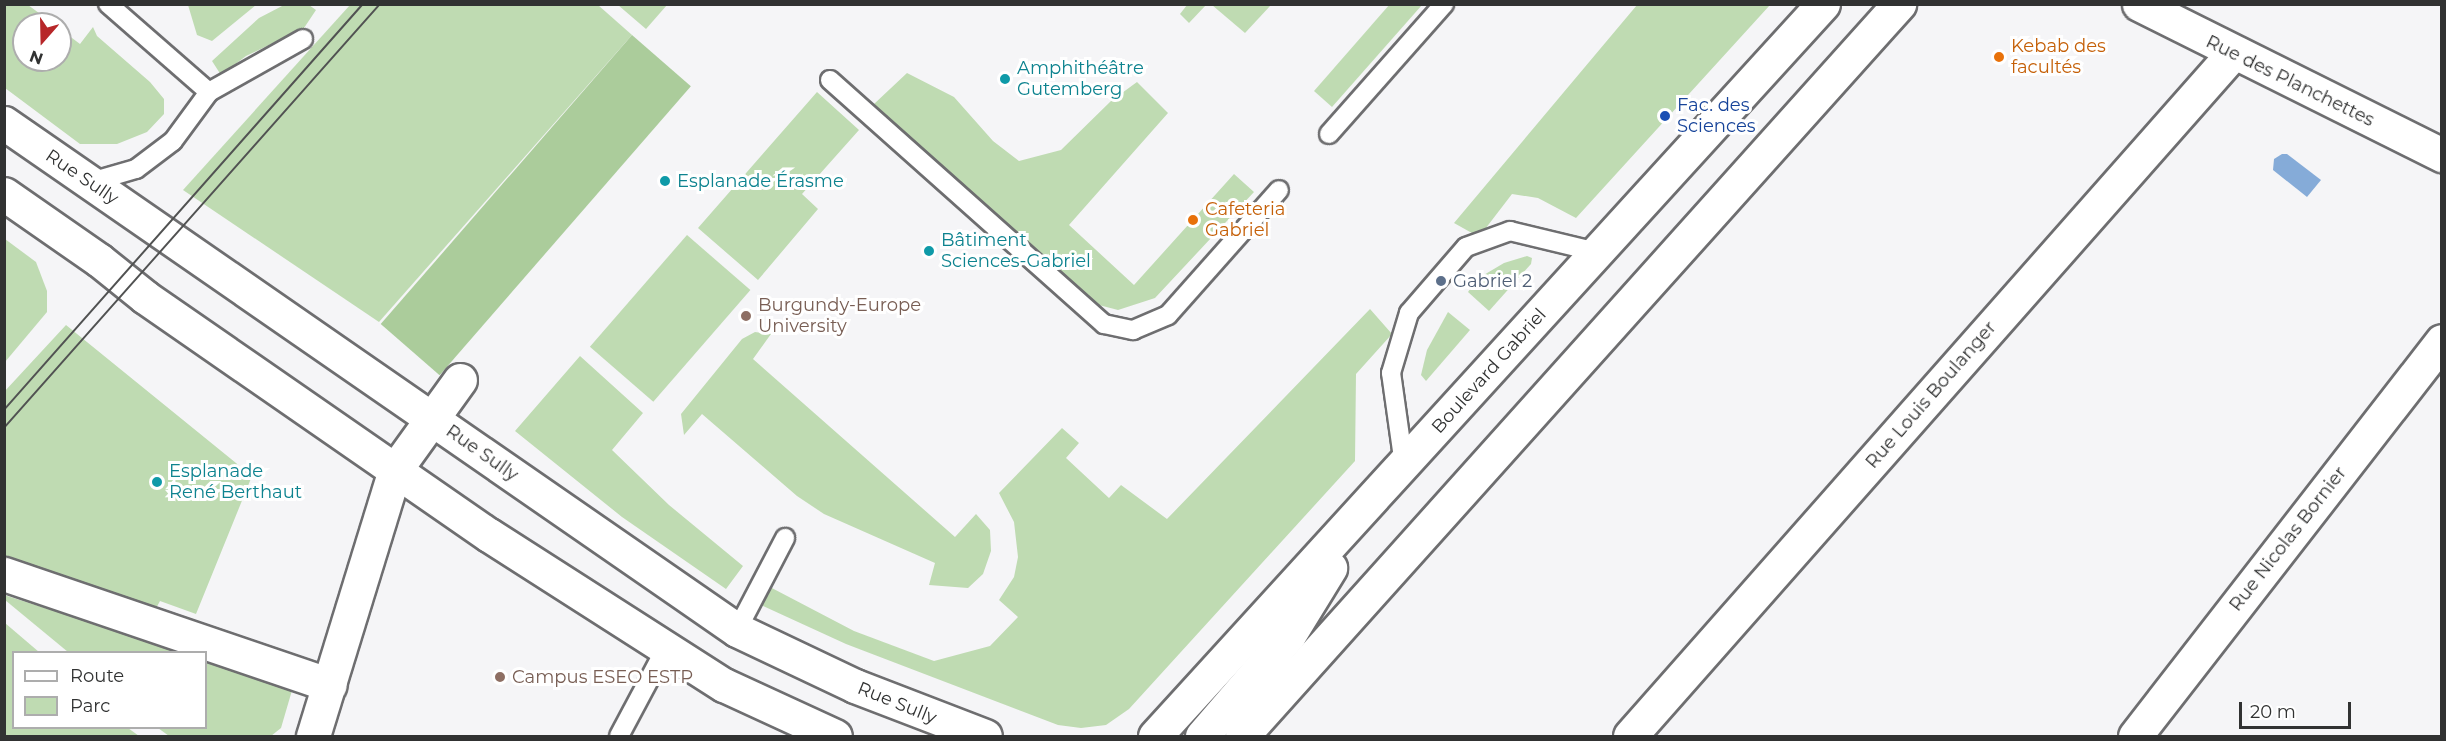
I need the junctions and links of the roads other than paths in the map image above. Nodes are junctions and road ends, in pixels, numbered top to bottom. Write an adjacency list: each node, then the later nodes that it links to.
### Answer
1 (108, 4): 9 (lane)
2 (1444, 4): 11 (lane)
3 (1822, 4): 16 (main road, Boulevard Gabriel)
4 (1899, 4): 28 (main road)
5 (2139, 4): 7 (main road, Rue des Planchettes)
6 (303, 39): 9 (lane)
7 (2233, 53): 12 (main road, Rue des Planchettes); 37 (main road, Rue Louis Boulanger)
8 (830, 80): 14 (lane)
9 (209, 92): 13 (lane)
10 (4, 123): 13 (main road, Rue Sully)
11 (1329, 134)
12 (2442, 155)
13 (91, 182): 19 (main road, Rue Sully)
14 (1279, 190)
15 (4, 194): 21 (main road)
16 (1597, 252): 20 (main road, Boulevard Gabriel); 20 (lane)
17 (2442, 340): 38 (main road, Rue Nicolas Bornier)
18 (460, 380): 19 (main road)
19 (430, 417): 21 (main road); 25 (main road, Rue Sully)
20 (1404, 465): 22 (main road, Boulevard Gabriel)
21 (395, 470): 26 (main road); 27 (main road)
22 (1368, 505): 33 (main road, Boulevard Gabriel); 34 (main road)
23 (785, 538): 25 (lane)
24 (4, 574): 27 (main road)
25 (737, 630): 32 (main road, Rue Sully)
26 (666, 648): 30 (lane); 31 (main road)
27 (330, 685): 29 (main road)
28 (1284, 691): 35 (main road); 36 (main road)
29 (313, 736)
30 (619, 736)
31 (835, 736)
32 (985, 736)
33 (1155, 736)
34 (1202, 736)
35 (1242, 736)
36 (1265, 736)
37 (1630, 736)
38 (2135, 736)

